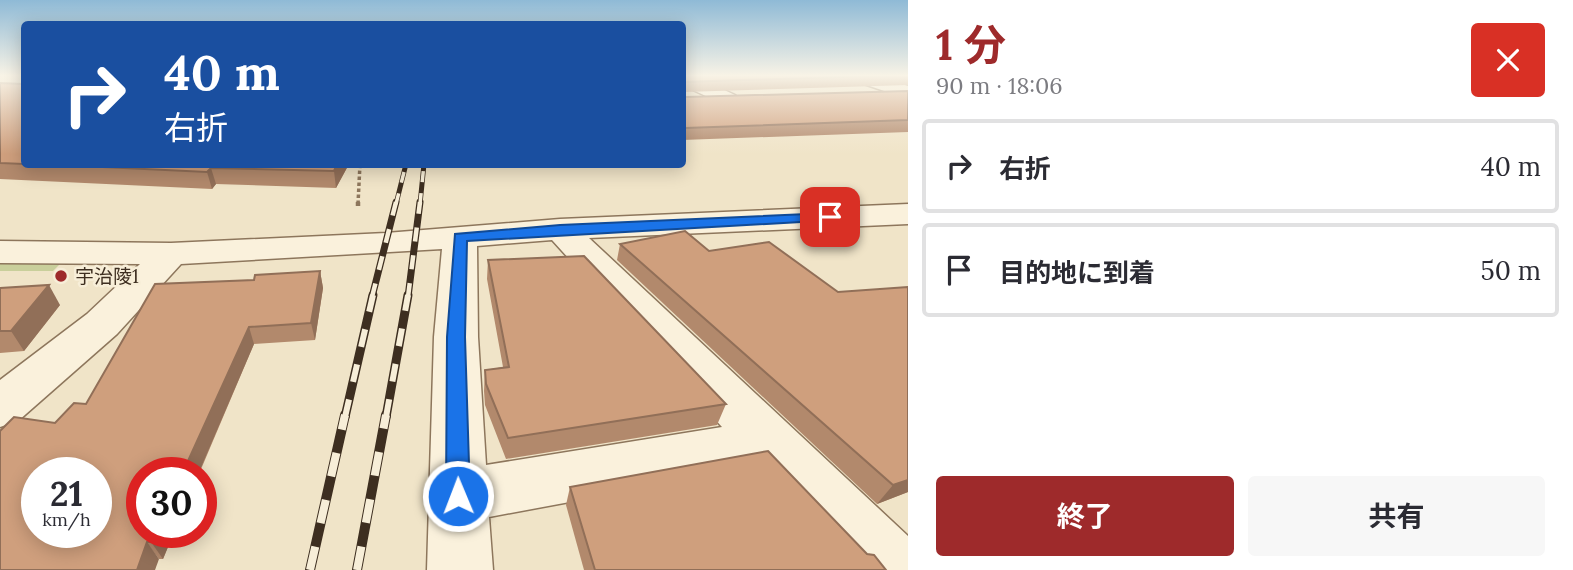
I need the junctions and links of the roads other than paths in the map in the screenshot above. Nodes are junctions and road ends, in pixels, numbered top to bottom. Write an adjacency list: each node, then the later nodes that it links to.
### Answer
1 (908, 214): 2 (street)
2 (560, 229): 3 (street); 7 (street)
3 (460, 237): 5 (street); 8 (street)
4 (0, 252): 5 (street)
5 (171, 254): 6 (street)
6 (0, 407)
7 (770, 442): 8 (street); 10 (street)
8 (458, 496): 9 (street)
9 (460, 570)
10 (896, 570)

